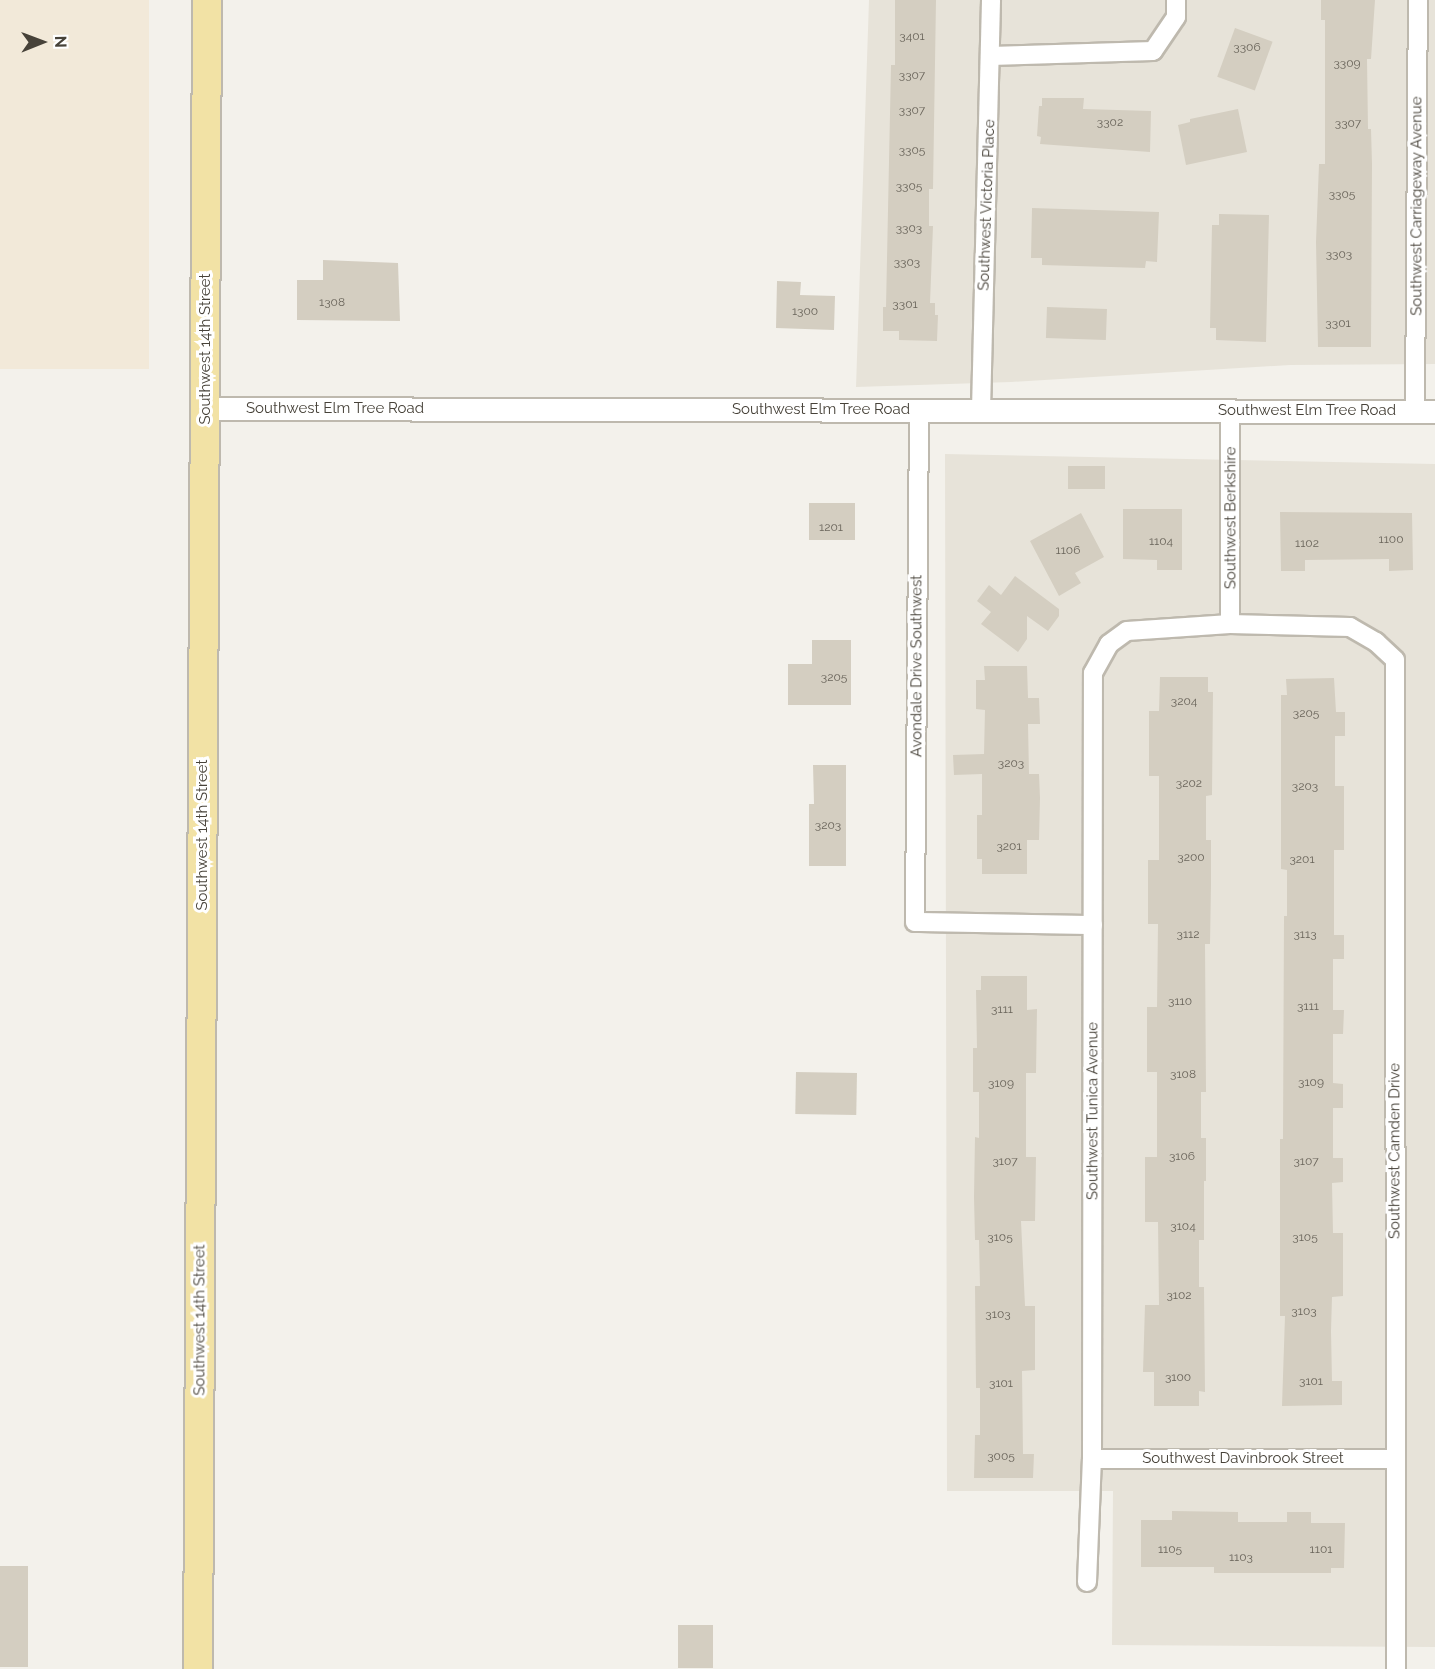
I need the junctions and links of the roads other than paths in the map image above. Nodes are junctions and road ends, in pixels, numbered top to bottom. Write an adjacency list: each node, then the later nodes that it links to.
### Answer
1 (207, 0): 6 (main road, Southwest 14th Street)
2 (991, 0): 5 (street, Southwest Victoria Place)
3 (1176, 0): 5 (street)
4 (1418, 0): 10 (street, Southwest Carriageway Avenue)
5 (991, 56): 8 (street, Southwest Victoria Place)
6 (206, 409): 7 (street, Southwest Elm Tree Road); 17 (main road, Southwest 14th Street)
7 (919, 410): 8 (street, Southwest Elm Tree Road); 13 (street, Avondale Drive Southwest)
8 (981, 410): 9 (street, Southwest Elm Tree Road)
9 (1230, 411): 10 (street, Southwest Elm Tree Road); 11 (street, Southwest Berkshire)
10 (1425, 412)
11 (1230, 624): 12 (street, Southwest Camden Drive); 15 (street, Southwest Camden Drive)
12 (1108, 644): 13 (street, Southwest Tunica Avenue)
13 (1093, 925): 14 (street, Southwest Tunica Avenue)
14 (1092, 1459): 15 (street, Southwest Davinbrook Street); 16 (street, Southwest Tunica Avenue)
15 (1394, 1459): 18 (street, Southwest Camden Drive)
16 (1087, 1582)
17 (198, 1669)
18 (1396, 1669)

